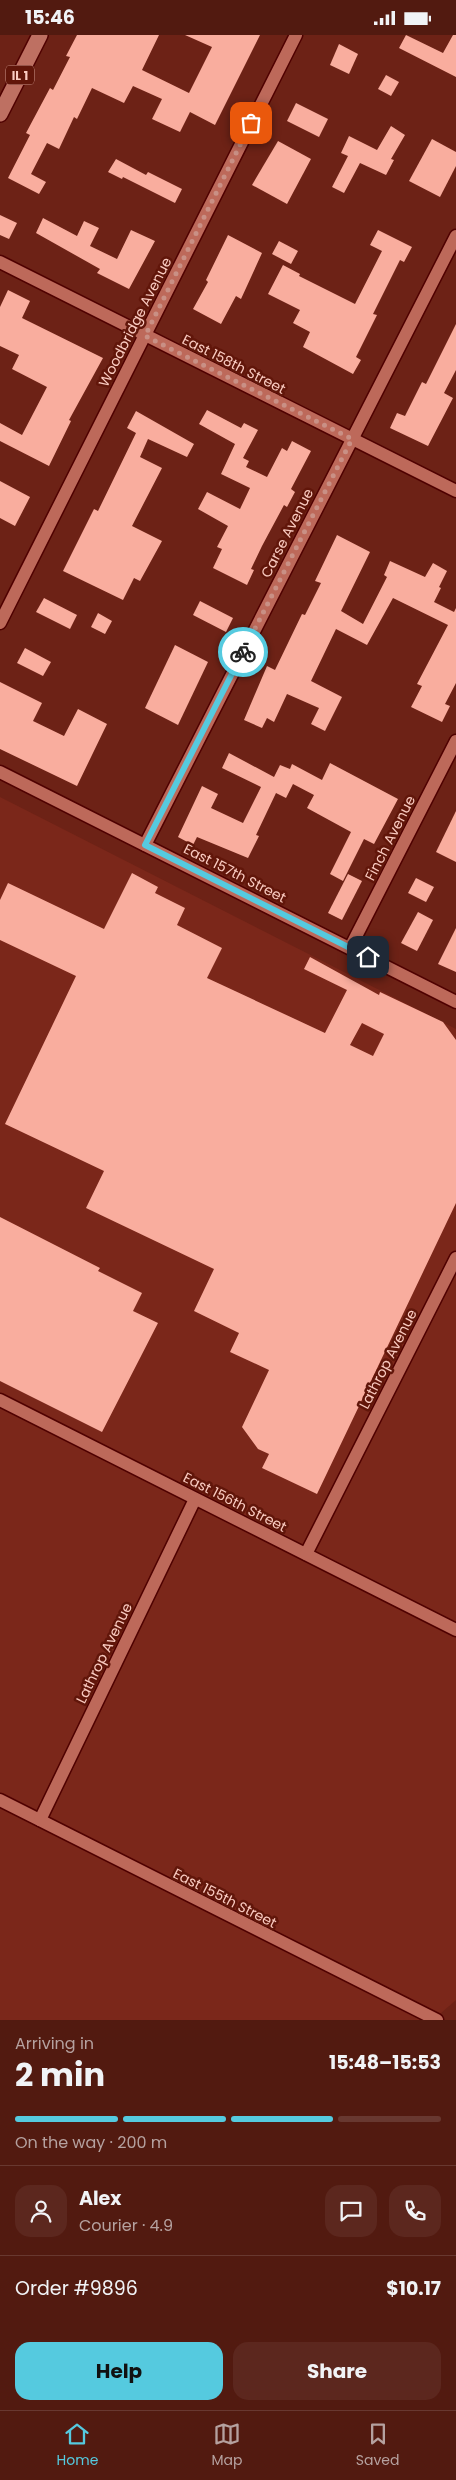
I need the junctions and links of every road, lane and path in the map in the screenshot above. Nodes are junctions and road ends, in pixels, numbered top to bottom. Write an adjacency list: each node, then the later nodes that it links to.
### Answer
1 (40, 35): 3 (main road, IL 1)
2 (296, 35): 6 (street, Woodbridge Avenue)
3 (0, 114)
4 (456, 236): 7 (street, Carse Avenue)
5 (0, 262): 6 (street, East 158th Street)
6 (145, 336): 7 (street, East 158th Street); 9 (street, Woodbridge Avenue)
7 (352, 439): 8 (street, East 158th Street); 12 (street, Carse Avenue)
8 (456, 491)
9 (0, 623)
10 (456, 741): 13 (street, Finch Avenue)
11 (0, 772): 12 (street, East 157th Street)
12 (145, 845): 13 (street, East 157th Street)
13 (350, 948): 14 (street, East 157th Street)
14 (456, 1002)
15 (456, 1258): 18 (street, Lathrop Avenue)
16 (0, 1400): 17 (street, East 156th Street)
17 (196, 1499): 18 (street, East 156th Street); 21 (street, Lathrop Avenue)
18 (306, 1554): 19 (street, East 156th Street)
19 (456, 1630)
20 (0, 1800): 21 (street, East 155th Street)
21 (40, 1820): 22 (street, East 155th Street)
22 (437, 2020)

